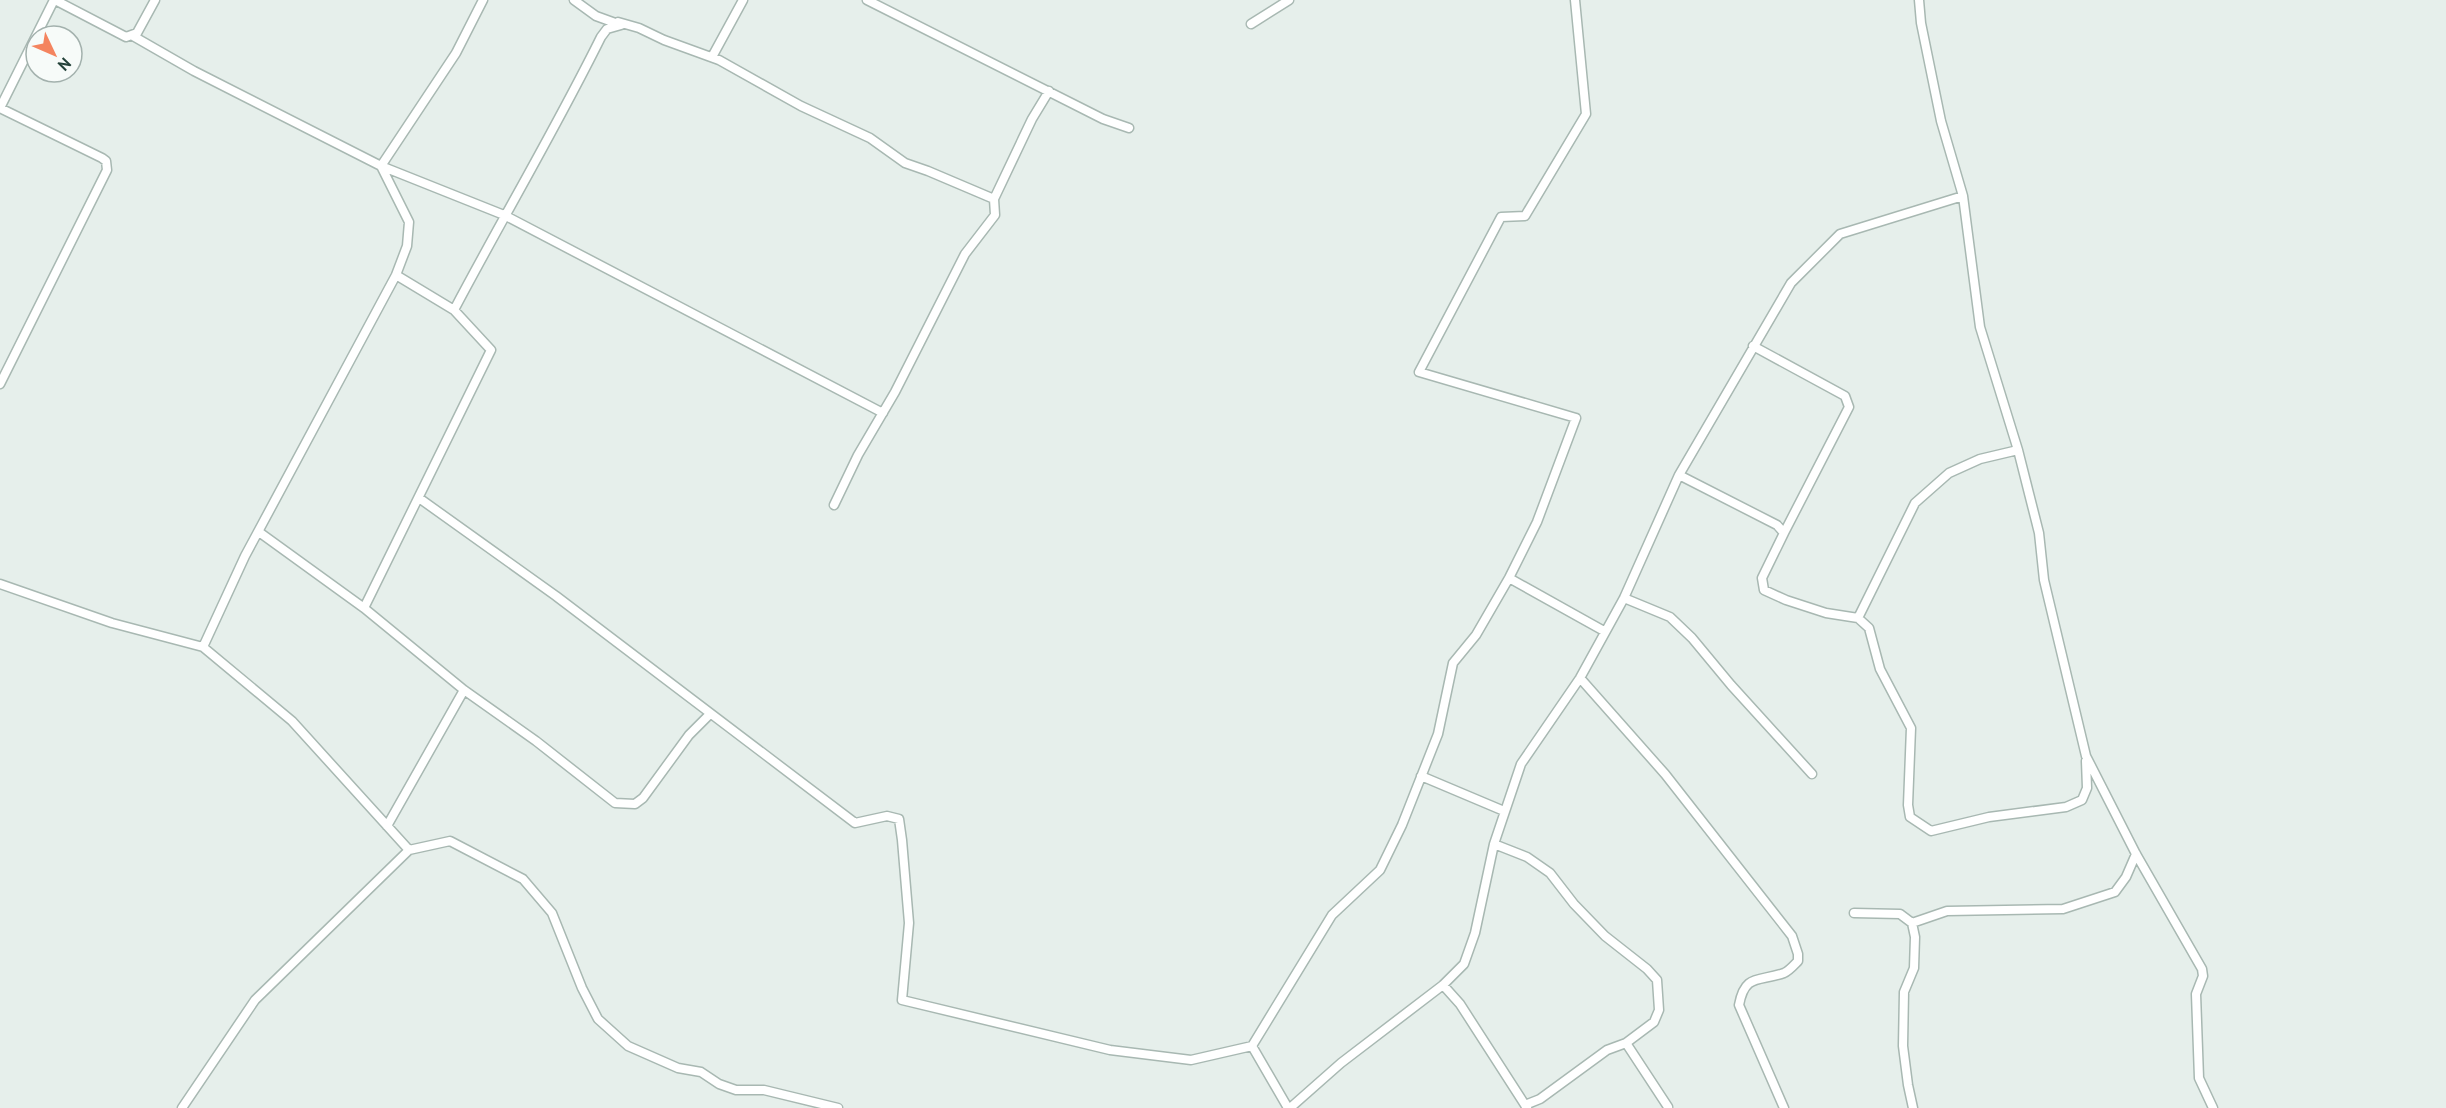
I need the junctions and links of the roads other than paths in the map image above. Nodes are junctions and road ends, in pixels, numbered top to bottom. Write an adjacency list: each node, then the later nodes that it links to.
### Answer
1 (54, 0): 12 (street); 23 (street)
2 (155, 0): 12 (street)
3 (483, 0): 16 (street)
4 (574, 0): 11 (street)
5 (743, 0): 13 (street)
6 (867, 0): 14 (street)
7 (1289, 0): 10 (street)
8 (1575, 0): 31 (street)
9 (1919, 0): 17 (street)
10 (1251, 24)
11 (621, 25): 13 (street); 19 (street)
12 (133, 36): 16 (street)
13 (711, 57): 18 (street)
14 (1049, 91): 15 (street); 18 (street)
15 (1129, 128)
16 (381, 166): 19 (street); 20 (street)
17 (1963, 196): 22 (street); 25 (street)
18 (994, 199): 24 (street)
19 (504, 215): 21 (street); 24 (street)
20 (396, 275): 21 (street); 29 (street)
21 (454, 310): 27 (street)
22 (1753, 346): 26 (street); 30 (street)
23 (0, 384)
24 (883, 413): 28 (street)
25 (2018, 450): 35 (street); 41 (street)
26 (1679, 475): 30 (street); 33 (street)
27 (419, 498): 34 (street); 40 (street)
28 (834, 505)
29 (259, 532): 34 (street); 37 (street)
30 (1784, 533): 35 (street)
31 (1509, 578): 36 (street); 43 (street)
32 (0, 584): 37 (street)
33 (1624, 598): 36 (street); 42 (street)
34 (364, 608): 39 (street)
35 (1857, 618): 41 (street)
36 (1604, 631): 38 (street)
37 (203, 647): 45 (street)
38 (1580, 678): 44 (street); 59 (street)
39 (464, 690): 40 (street); 45 (street)
40 (710, 714): 53 (street)
41 (2086, 756): 48 (street)
42 (1812, 774)
43 (1421, 776): 44 (street); 53 (street)
44 (1504, 811): 46 (street)
45 (387, 826): 47 (street)
46 (1494, 844): 51 (street); 52 (street)
47 (409, 850): 56 (street); 57 (street)
48 (2136, 854): 50 (street); 61 (street)
49 (1854, 913): 50 (street)
50 (1912, 923): 60 (street)
51 (1443, 985): 54 (street); 58 (street)
52 (1626, 1042): 54 (street); 55 (street)
53 (1252, 1046): 58 (street)
54 (1526, 1106)
55 (1668, 1107)
56 (182, 1108)
57 (838, 1108)
58 (1289, 1108)
59 (1784, 1108)
60 (1913, 1108)
61 (2213, 1108)

